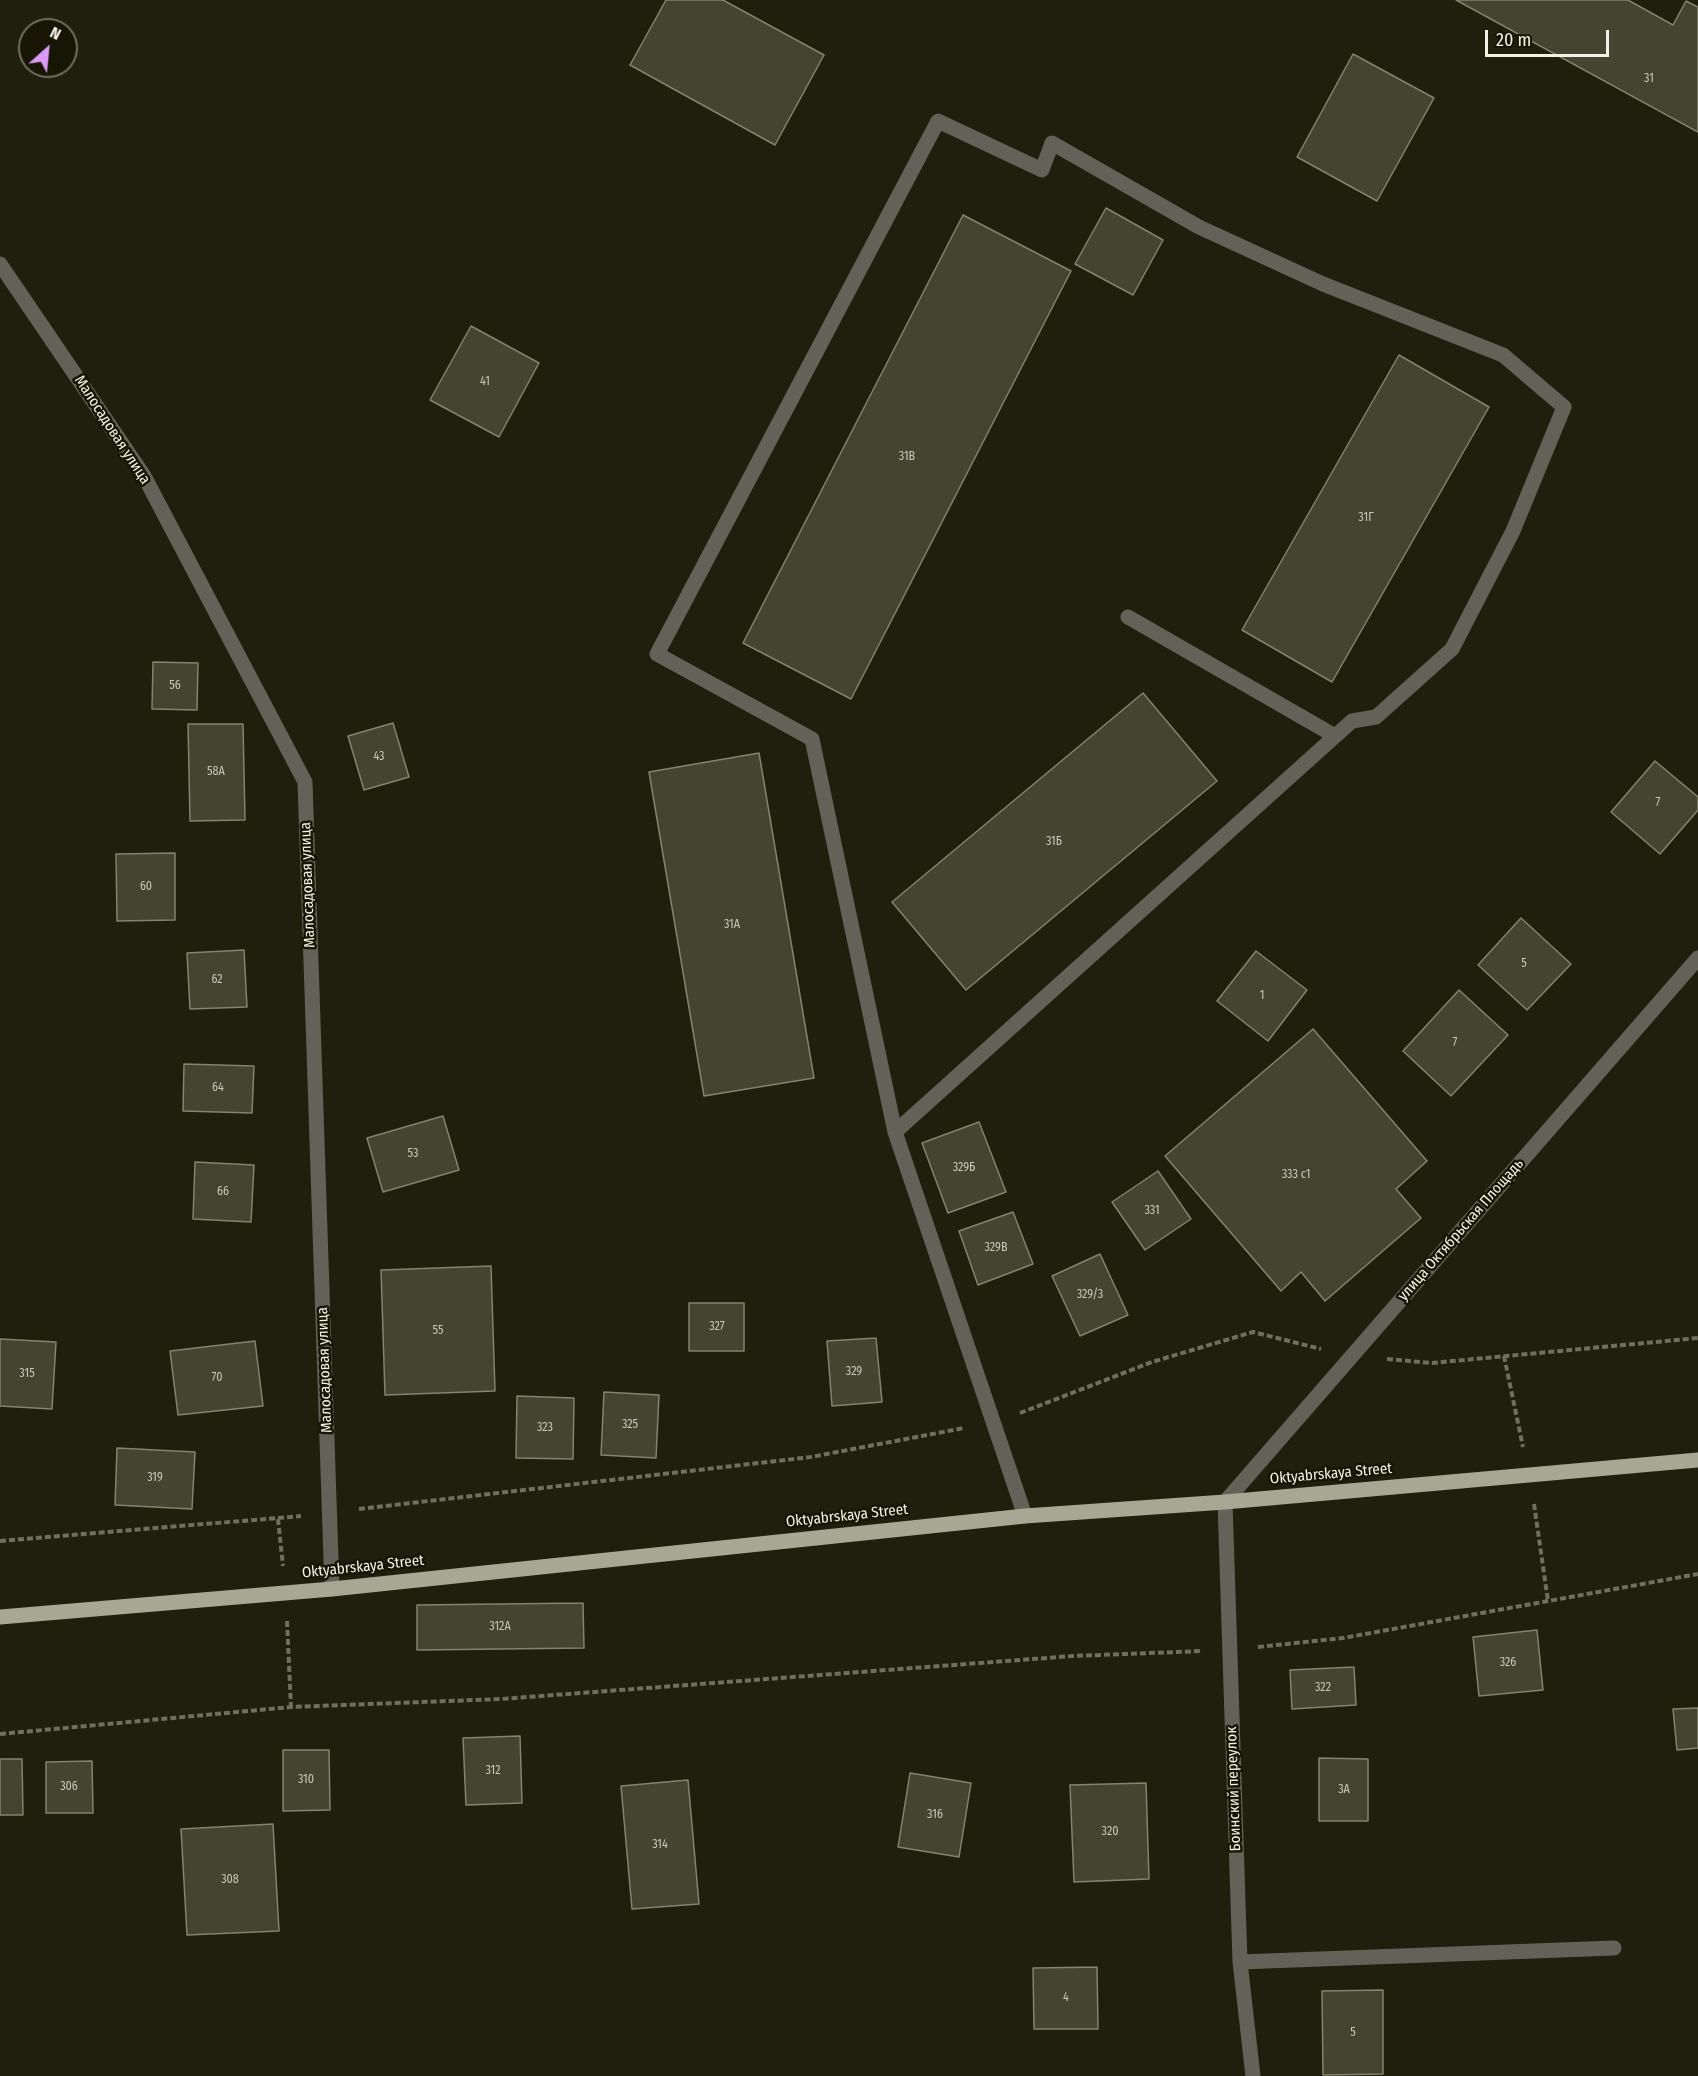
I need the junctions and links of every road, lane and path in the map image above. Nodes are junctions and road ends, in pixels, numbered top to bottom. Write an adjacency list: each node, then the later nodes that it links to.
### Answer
1 (0, 264): 11 (street, Малосадовая улица)
2 (1128, 617): 3 (street)
3 (1335, 736): 5 (street); 5 (street)
4 (1698, 958): 7 (street, улица Октябрьская Площадь)
5 (895, 1132): 8 (street)
6 (1698, 1338): 7 (path)
7 (1352, 1356): 8 (path); 10 (street, улица Октябрьская Площадь)
8 (994, 1422): 11 (path); 12 (street)
9 (1698, 1460): 10 (main road, Oktyabrskaya Street)
10 (1225, 1502): 12 (main road, Oktyabrskaya Street); 17 (street, Боинский переулок)
11 (330, 1513): 13 (path); 15 (street, Малосадовая улица)
12 (1025, 1516): 15 (main road, Oktyabrskaya Street)
13 (0, 1541)
14 (1698, 1574): 17 (path)
15 (332, 1589): 16 (main road, Oktyabrskaya Street)
16 (0, 1617)
17 (1229, 1650): 18 (path); 20 (street, Боинский переулок)
18 (0, 1734)
19 (1614, 1948): 20 (street)
20 (1240, 1962): 21 (street, Боинский переулок)
21 (1253, 2076)

